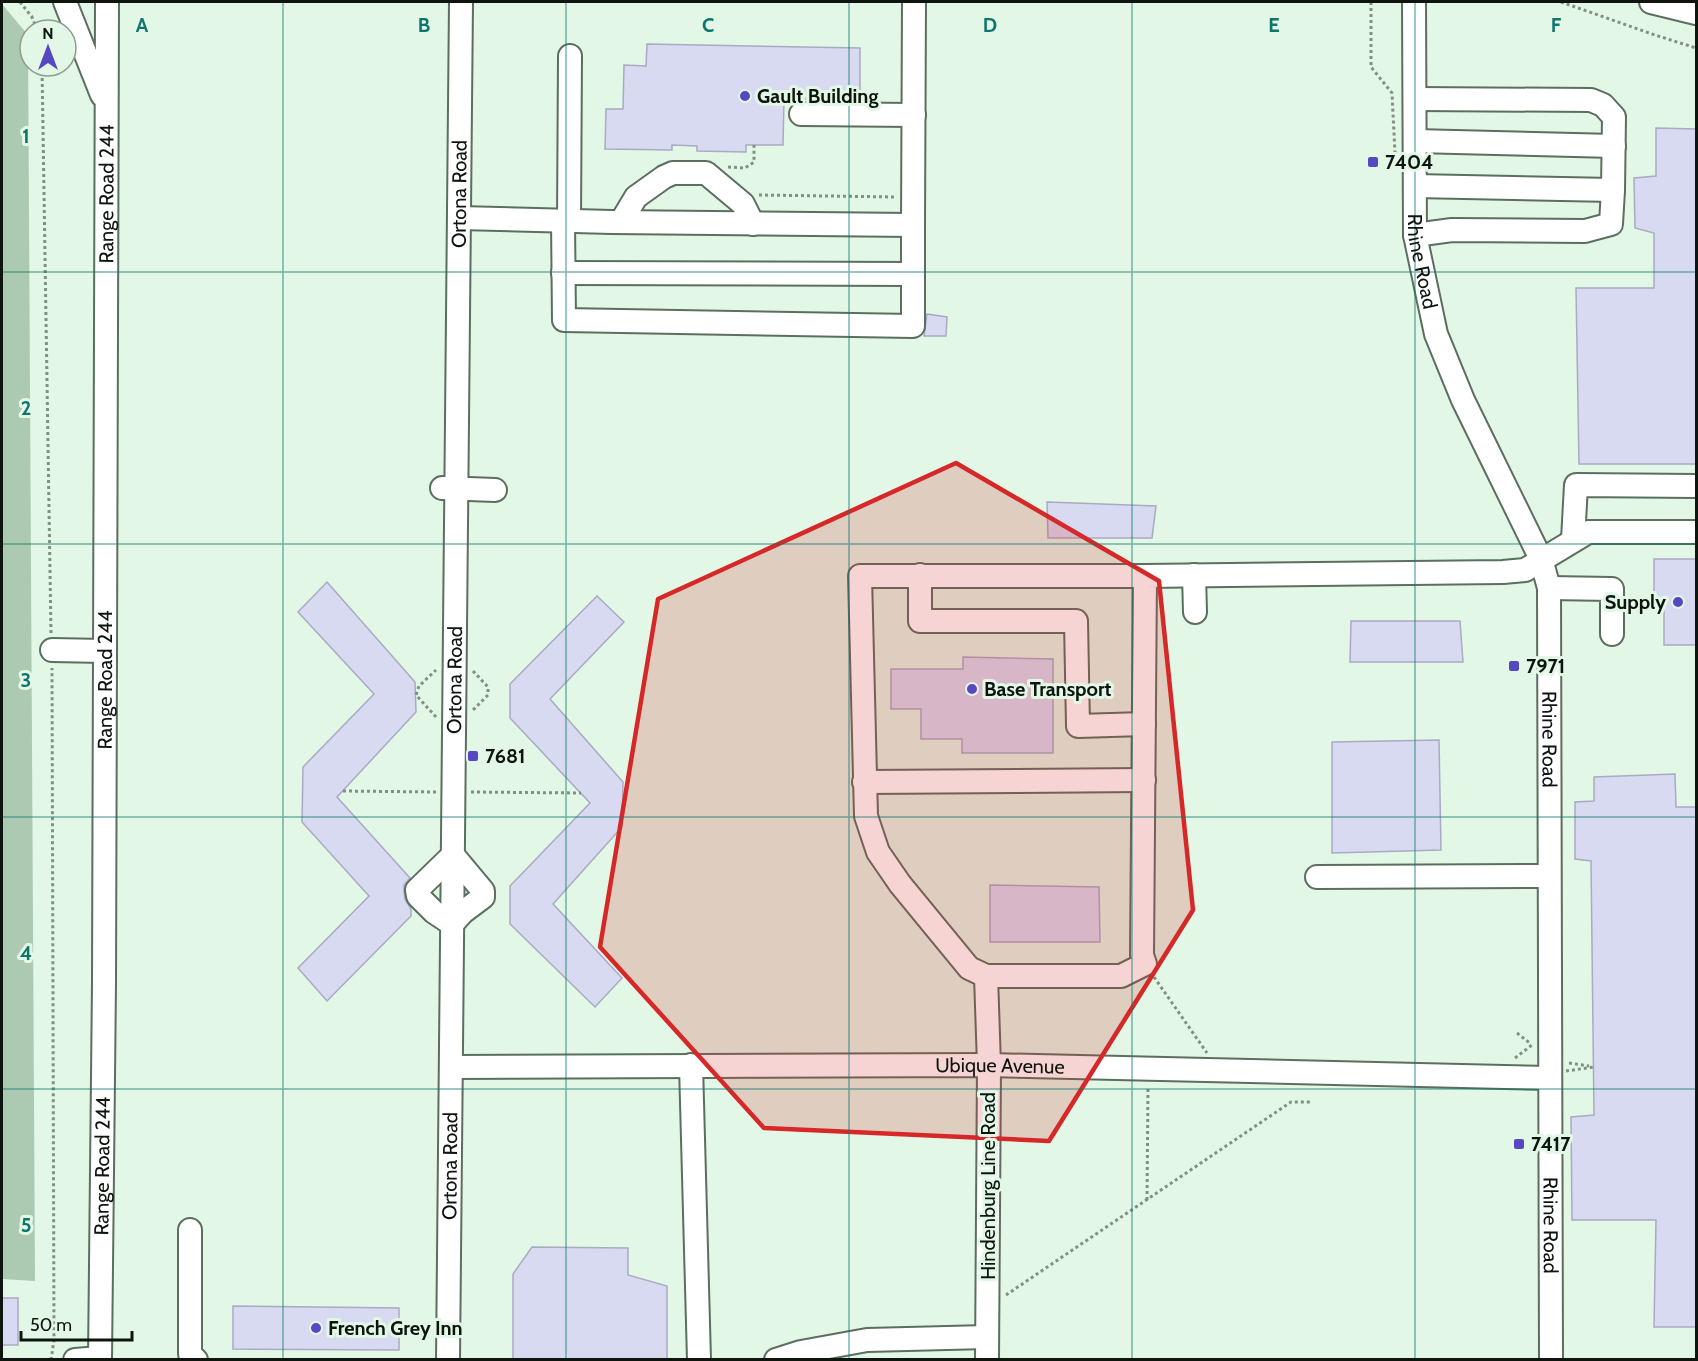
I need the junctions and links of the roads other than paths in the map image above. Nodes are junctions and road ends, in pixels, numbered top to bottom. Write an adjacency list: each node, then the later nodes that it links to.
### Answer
1 (65, 2): 10 (street)
2 (106, 2): 10 (street, Range Road 244)
3 (461, 2): 17 (street, Ortona Road)
4 (914, 2): 12 (street)
5 (1414, 2): 9 (street, Rhine Road)
6 (1651, 2): 7 (street)
7 (1696, 13)
8 (570, 56): 18 (street)
9 (1414, 99): 13 (street, Rhine Road); 14 (street)
10 (106, 104): 38 (street, Range Road 244)
11 (801, 114): 12 (street)
12 (914, 115): 21 (street)
13 (1415, 141): 14 (street); 15 (street, Rhine Road)
14 (1614, 146): 16 (street)
15 (1415, 186): 16 (street); 22 (street, Rhine Road)
16 (1613, 190): 22 (street)
17 (459, 218): 18 (street); 26 (street, Ortona Road)
18 (566, 221): 19 (street); 23 (street)
19 (621, 222): 20 (street); 20 (street)
20 (753, 224): 21 (street)
21 (914, 225): 24 (street)
22 (1414, 235): 30 (street, Rhine Road)
23 (563, 273): 24 (street); 24 (street)
24 (913, 274)
25 (1696, 486): 29 (street)
26 (448, 489): 27 (street); 42 (street, Ortona Road)
27 (495, 490)
28 (1696, 532): 29 (street)
29 (1573, 540): 30 (street)
30 (1541, 559): 32 (street); 34 (street, Rhine Road)
31 (920, 574): 33 (street); 39 (street); 41 (street)
32 (1194, 575): 33 (street); 35 (street)
33 (1145, 576): 39 (street)
34 (1549, 588): 36 (street); 43 (street, Rhine Road)
35 (1195, 612)
36 (1612, 634)
37 (52, 650): 38 (street)
38 (105, 651): 54 (street, Range Road 244)
39 (1144, 724): 40 (street)
40 (1144, 780): 41 (street); 46 (street)
41 (864, 782): 46 (street)
42 (453, 855): 45 (street, Ortona Road); 45 (street); 45 (street)
43 (1549, 876): 44 (street); 50 (street, Rhine Road)
44 (1317, 877)
45 (452, 924): 49 (street, Ortona Road)
46 (986, 976): 48 (street, Hindenburg Line Road)
47 (691, 1065): 48 (street, Ubique Avenue); 49 (street, Ubique Avenue); 57 (street)
48 (989, 1065): 50 (street, Ubique Avenue); 52 (street, Hindenburg Line Road)
49 (451, 1067): 56 (street, Ortona Road)
50 (1541, 1078): 60 (street, Rhine Road)
51 (190, 1230): 55 (street)
52 (987, 1337): 58 (street); 59 (street, Hindenburg Line Road)
53 (75, 1359): 54 (street)
54 (100, 1359)
55 (196, 1359)
56 (448, 1359)
57 (699, 1359)
58 (776, 1359)
59 (987, 1359)
60 (1551, 1359)

